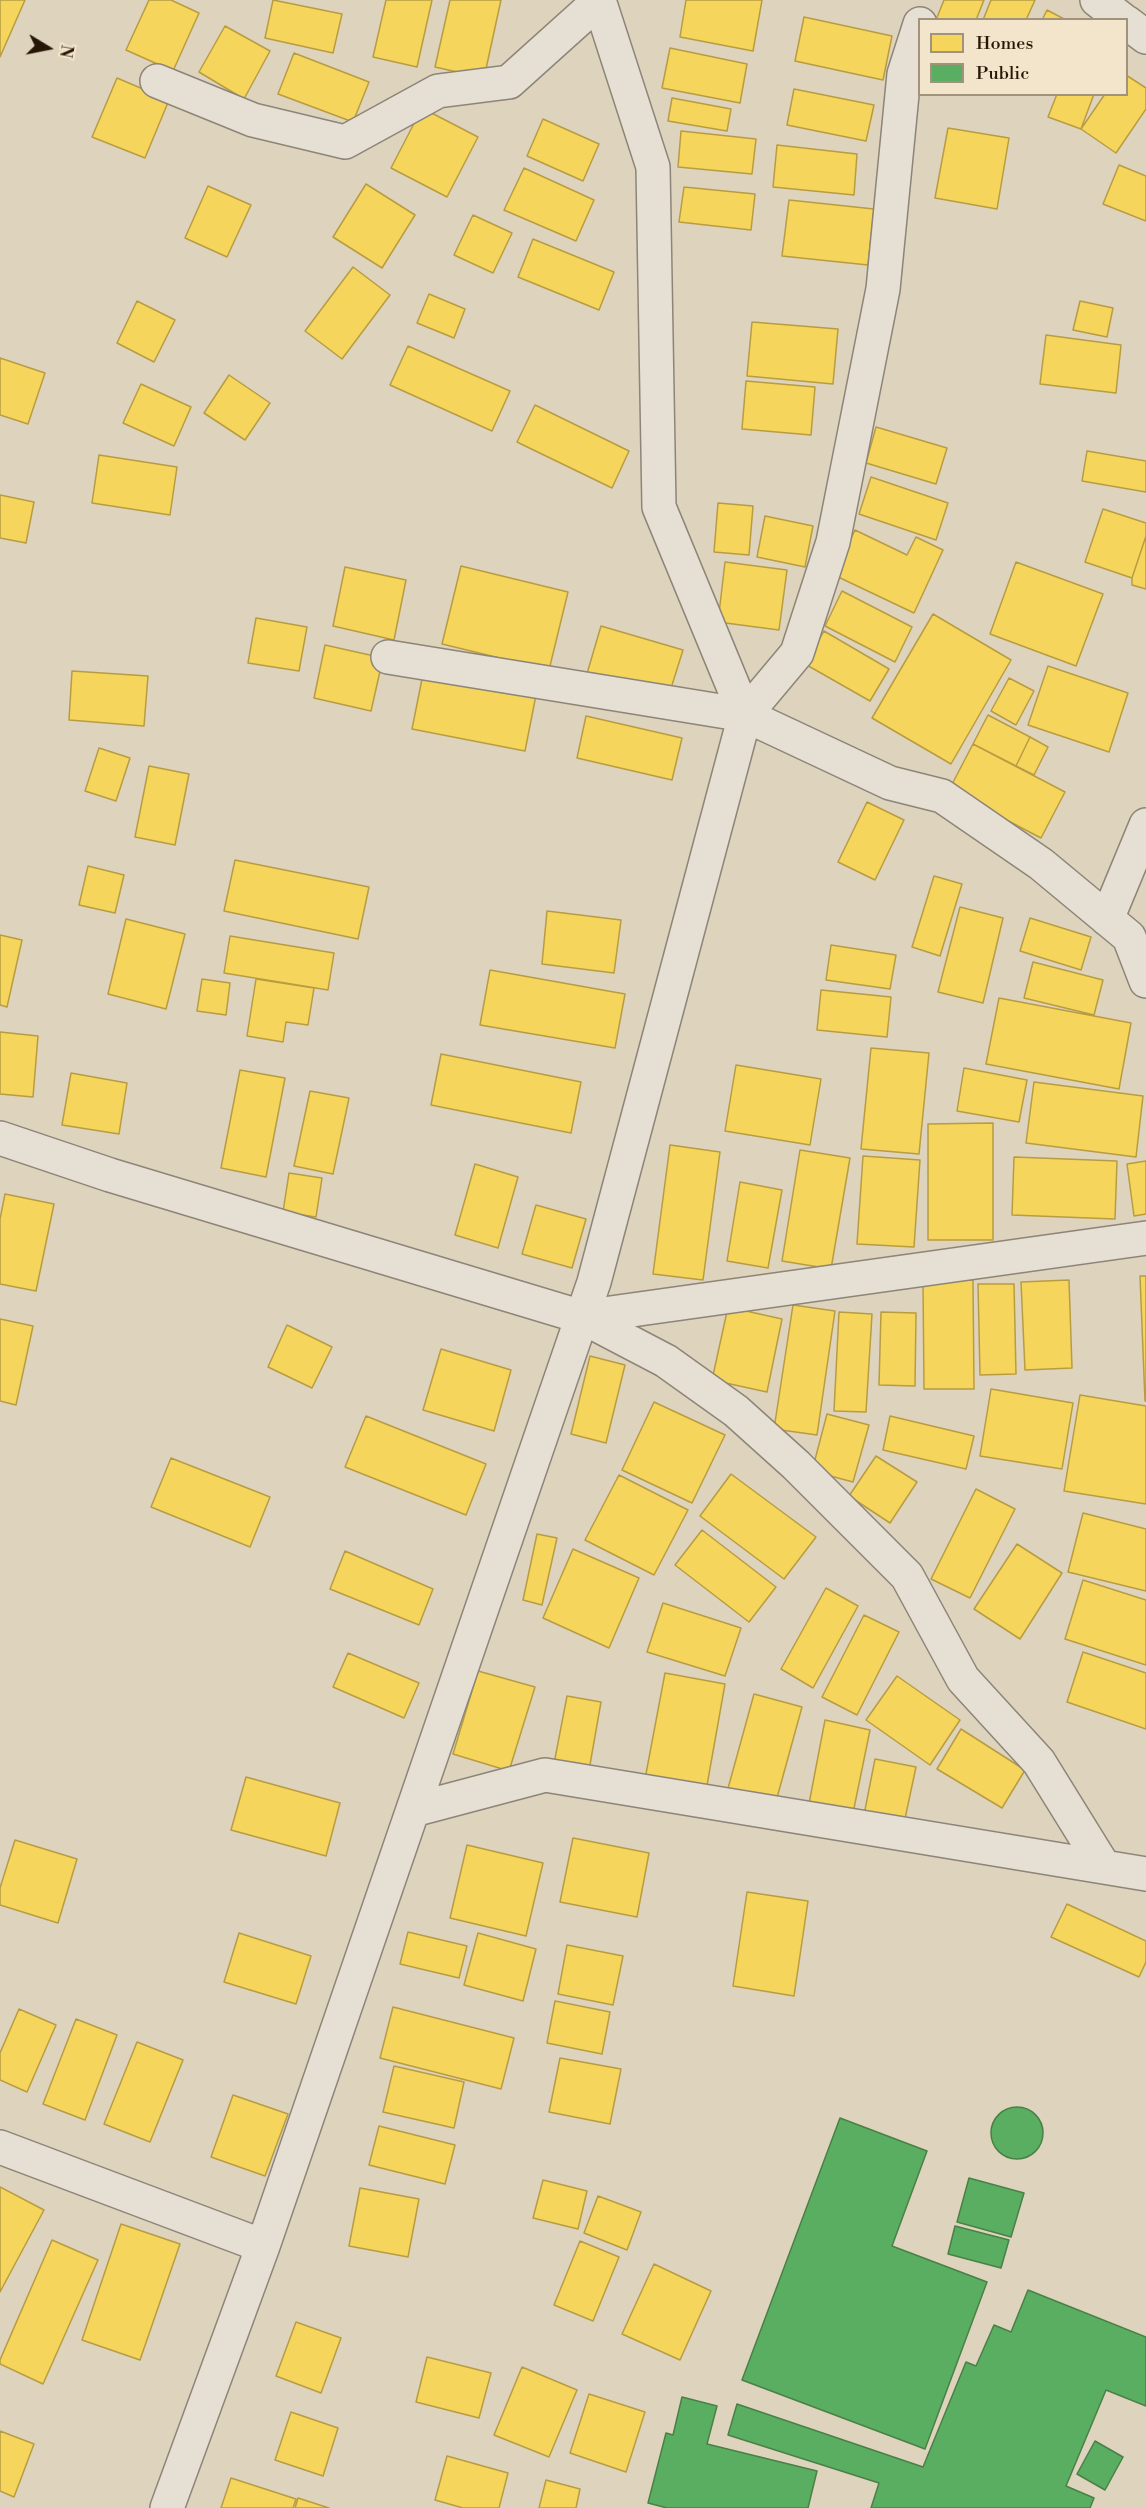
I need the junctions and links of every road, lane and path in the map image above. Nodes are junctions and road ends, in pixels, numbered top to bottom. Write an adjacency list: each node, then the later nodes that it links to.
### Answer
1 (596, 0): 9 (street); 11 (street)
2 (927, 0): 4 (street)
3 (1096, 0): 5 (street)
4 (922, 18)
5 (1120, 18)
6 (1128, 24): 8 (street)
7 (918, 30): 11 (street)
8 (1146, 37)
9 (157, 81)
10 (388, 657): 11 (street)
11 (745, 715): 13 (street); 17 (street)
12 (1146, 825): 13 (street)
13 (1107, 919): 14 (street)
14 (1146, 981)
15 (0, 1138): 17 (street)
16 (1146, 1238): 17 (street)
17 (582, 1317): 18 (street); 19 (street)
18 (413, 1810): 19 (street); 22 (street)
19 (1104, 1867): 20 (street)
20 (1146, 1874)
21 (0, 2147): 22 (street)
22 (263, 2246): 23 (street)
23 (167, 2508)

